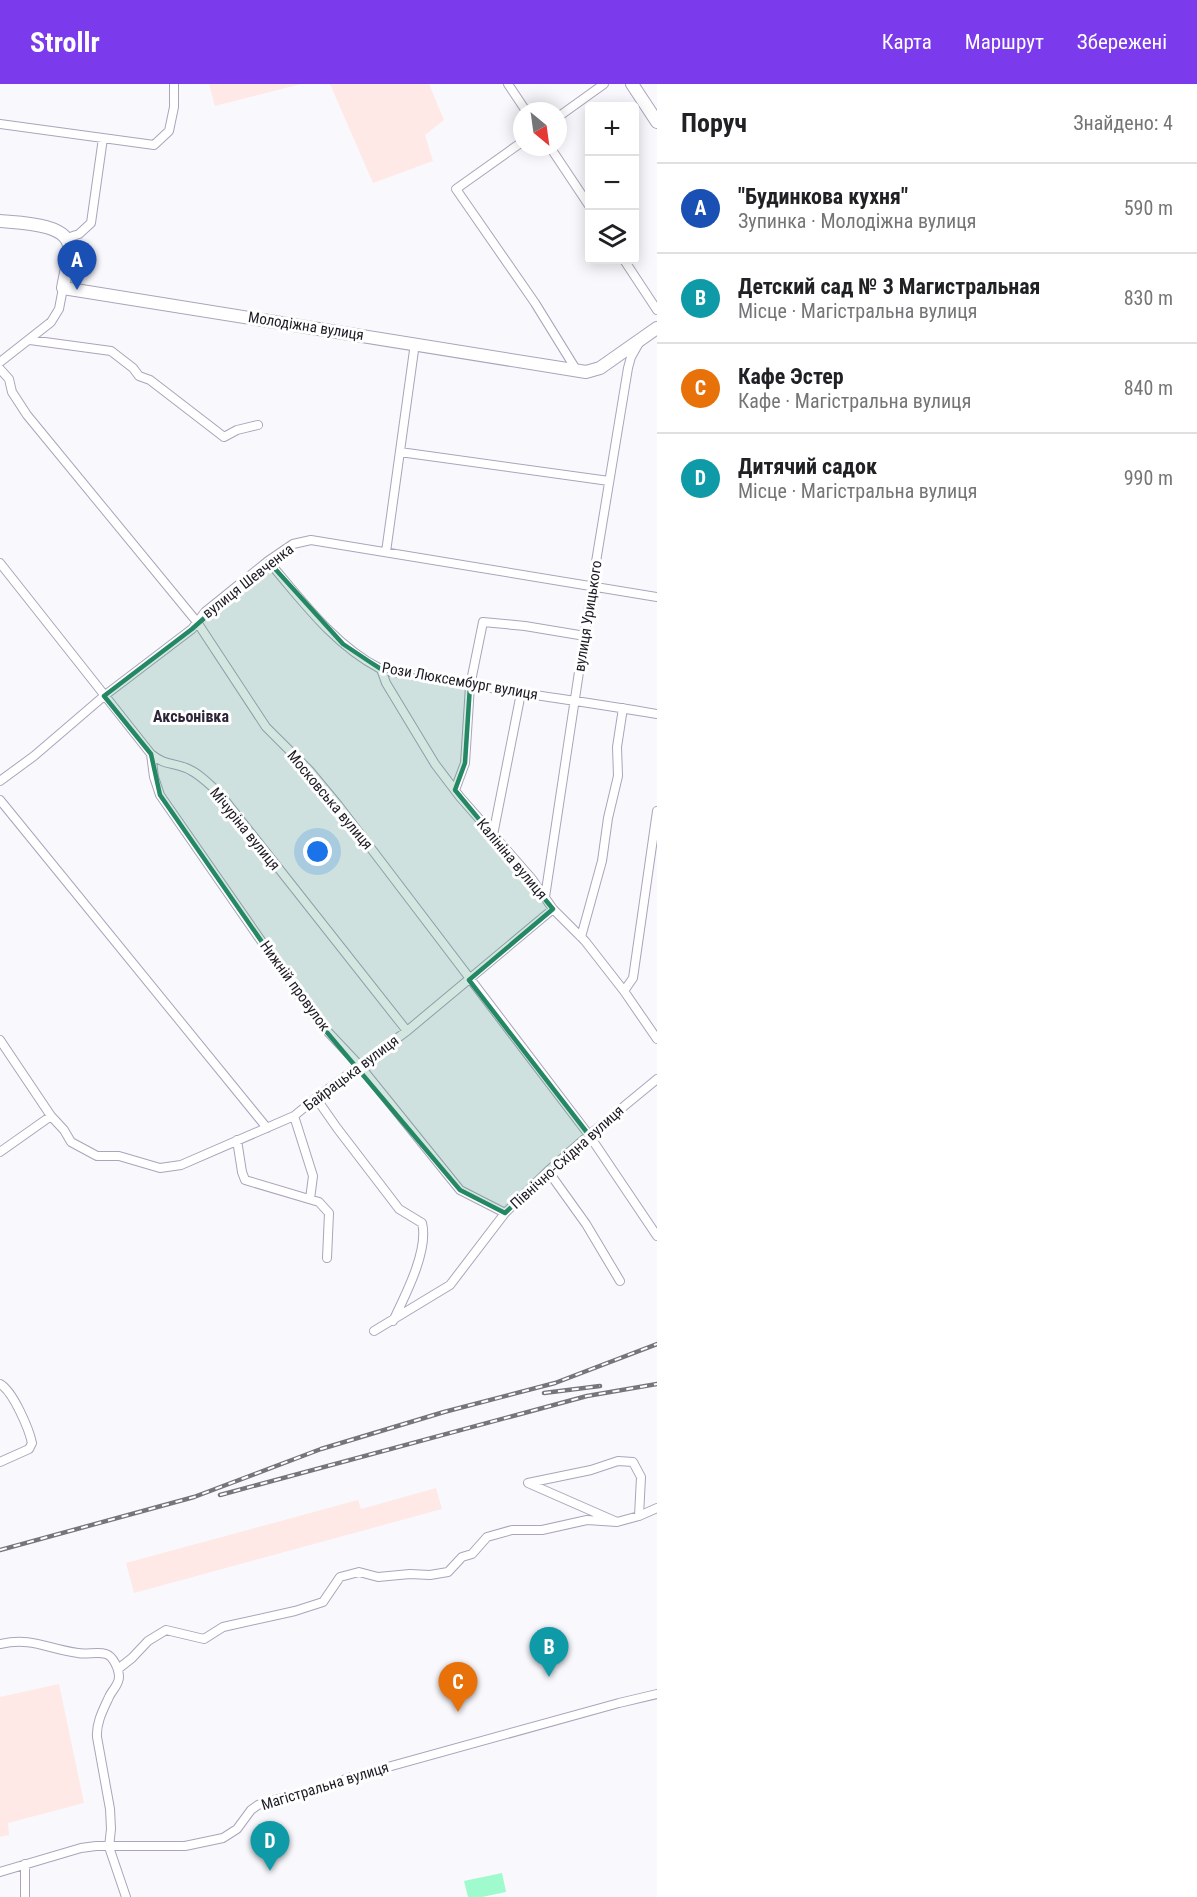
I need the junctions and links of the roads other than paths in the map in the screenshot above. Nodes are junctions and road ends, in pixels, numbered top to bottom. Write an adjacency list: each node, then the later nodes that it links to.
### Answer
1 (174, 84): 11 (street)
2 (508, 84): 6 (street)
3 (604, 84): 8 (street)
4 (632, 84): 9 (street)
5 (640, 84): 7 (street)
6 (520, 102)
7 (657, 110)
8 (567, 111)
9 (657, 122)
10 (0, 124): 11 (street)
11 (103, 138): 16 (street)
12 (513, 148): 26 (street)
13 (556, 156): 14 (street)
14 (585, 200)
15 (0, 221): 16 (street)
16 (67, 238): 18 (street)
17 (627, 264): 19 (street)
18 (63, 288): 22 (street); 23 (street, Молодіжна вулиця)
19 (657, 310)
20 (657, 328): 21 (street, Молодіжна вулиця)
21 (642, 338): 26 (street, Молодіжна вулиця); 29 (street, вулиця Урицького)
22 (30, 340): 24 (street); 27 (street)
23 (415, 343): 26 (street, Молодіжна вулиця); 28 (street)
24 (0, 362)
25 (0, 369): 35 (street, Московська вулиця)
26 (577, 371)
27 (258, 425)
28 (400, 452): 29 (street); 30 (street)
29 (609, 481): 33 (street, вулиця Урицького)
30 (386, 552): 31 (street, вулиця Шевченка); 33 (street, вулиця Шевченка)
31 (268, 561): 35 (street, вулиця Шевченка); 37 (street, Рози Люксембург вулиця)
32 (0, 563): 40 (street, Мічуріна вулиця)
33 (592, 586): 34 (street, вулиця Шевченка); 36 (street, вулиця Урицького)
34 (657, 597)
35 (198, 622): 40 (street, вулиця Шевченка); 53 (street, Московська вулиця)
36 (585, 636): 38 (street); 41 (street, вулиця Урицького)
37 (381, 669): 38 (street, Рози Люксембург вулиця); 46 (street, Калініна вулиця)
38 (470, 686): 39 (street, Рози Люксембург вулиця); 46 (street)
39 (521, 693): 41 (street, Рози Люксембург вулиця); 49 (street)
40 (104, 696): 44 (street, Мічуріна вулиця); 45 (street, вулиця Шевченка)
41 (575, 700): 42 (street, Рози Люксембург вулиця); 50 (street, вулиця Урицького)
42 (623, 708): 43 (street, Рози Люксембург вулиця); 52 (street)
43 (657, 714)
44 (151, 754): 55 (street, Мічуріна вулиця); 58 (street, Нижній провулок)
45 (0, 781)
46 (455, 790): 49 (street, Калініна вулиця)
47 (0, 800): 63 (street)
48 (657, 811): 54 (street)
49 (494, 835): 50 (street, Калініна вулиця)
50 (546, 897): 51 (street, Калініна вулиця)
51 (553, 909): 52 (street, Калініна вулиця); 53 (street, Байрацька вулиця)
52 (581, 937): 54 (street, Калініна вулиця)
53 (470, 980): 55 (street, Байрацька вулиця); 64 (street, Московська вулиця)
54 (624, 991): 56 (street, Калініна вулиця)
55 (407, 1031): 58 (street, Байрацька вулиця)
56 (657, 1039)
57 (0, 1040): 61 (street, Байрацька вулиця)
58 (360, 1066): 60 (street, Байрацька вулиця); 69 (street, Нижній провулок)
59 (657, 1079): 64 (street, Північно-Східна вулиця)
60 (316, 1098): 62 (street, Байрацька вулиця); 73 (street)
61 (51, 1116): 65 (street, Байрацька вулиця); 66 (street)
62 (294, 1116): 63 (street, Байрацька вулиця); 68 (street)
63 (267, 1128): 65 (street, Байрацька вулиця)
64 (589, 1135): 67 (street, Північно-Східна вулиця); 70 (street, Московська вулиця)
65 (237, 1140): 68 (street)
66 (0, 1152)
67 (548, 1171): 69 (street, Північно-Східна вулиця); 72 (street)
68 (310, 1199): 71 (street)
69 (505, 1213): 73 (street, Північно-Східна вулиця)
70 (657, 1236)
71 (327, 1258)
72 (620, 1281)
73 (393, 1321): 74 (street, Північно-Східна вулиця)
74 (375, 1331)
75 (0, 1384): 76 (street)
76 (0, 1462)
77 (657, 1508): 78 (street)
78 (639, 1516): 79 (street); 79 (street)
79 (617, 1522): 81 (street)
80 (0, 1644): 81 (street)
81 (118, 1669): 83 (street)
82 (657, 1694): 83 (street, Магістральна вулиця)
83 (109, 1847): 84 (street, Магістральна вулиця); 87 (street)
84 (25, 1864): 85 (street, Магістральна вулиця); 86 (street)
85 (0, 1872)
86 (25, 1897)
87 (126, 1897)

